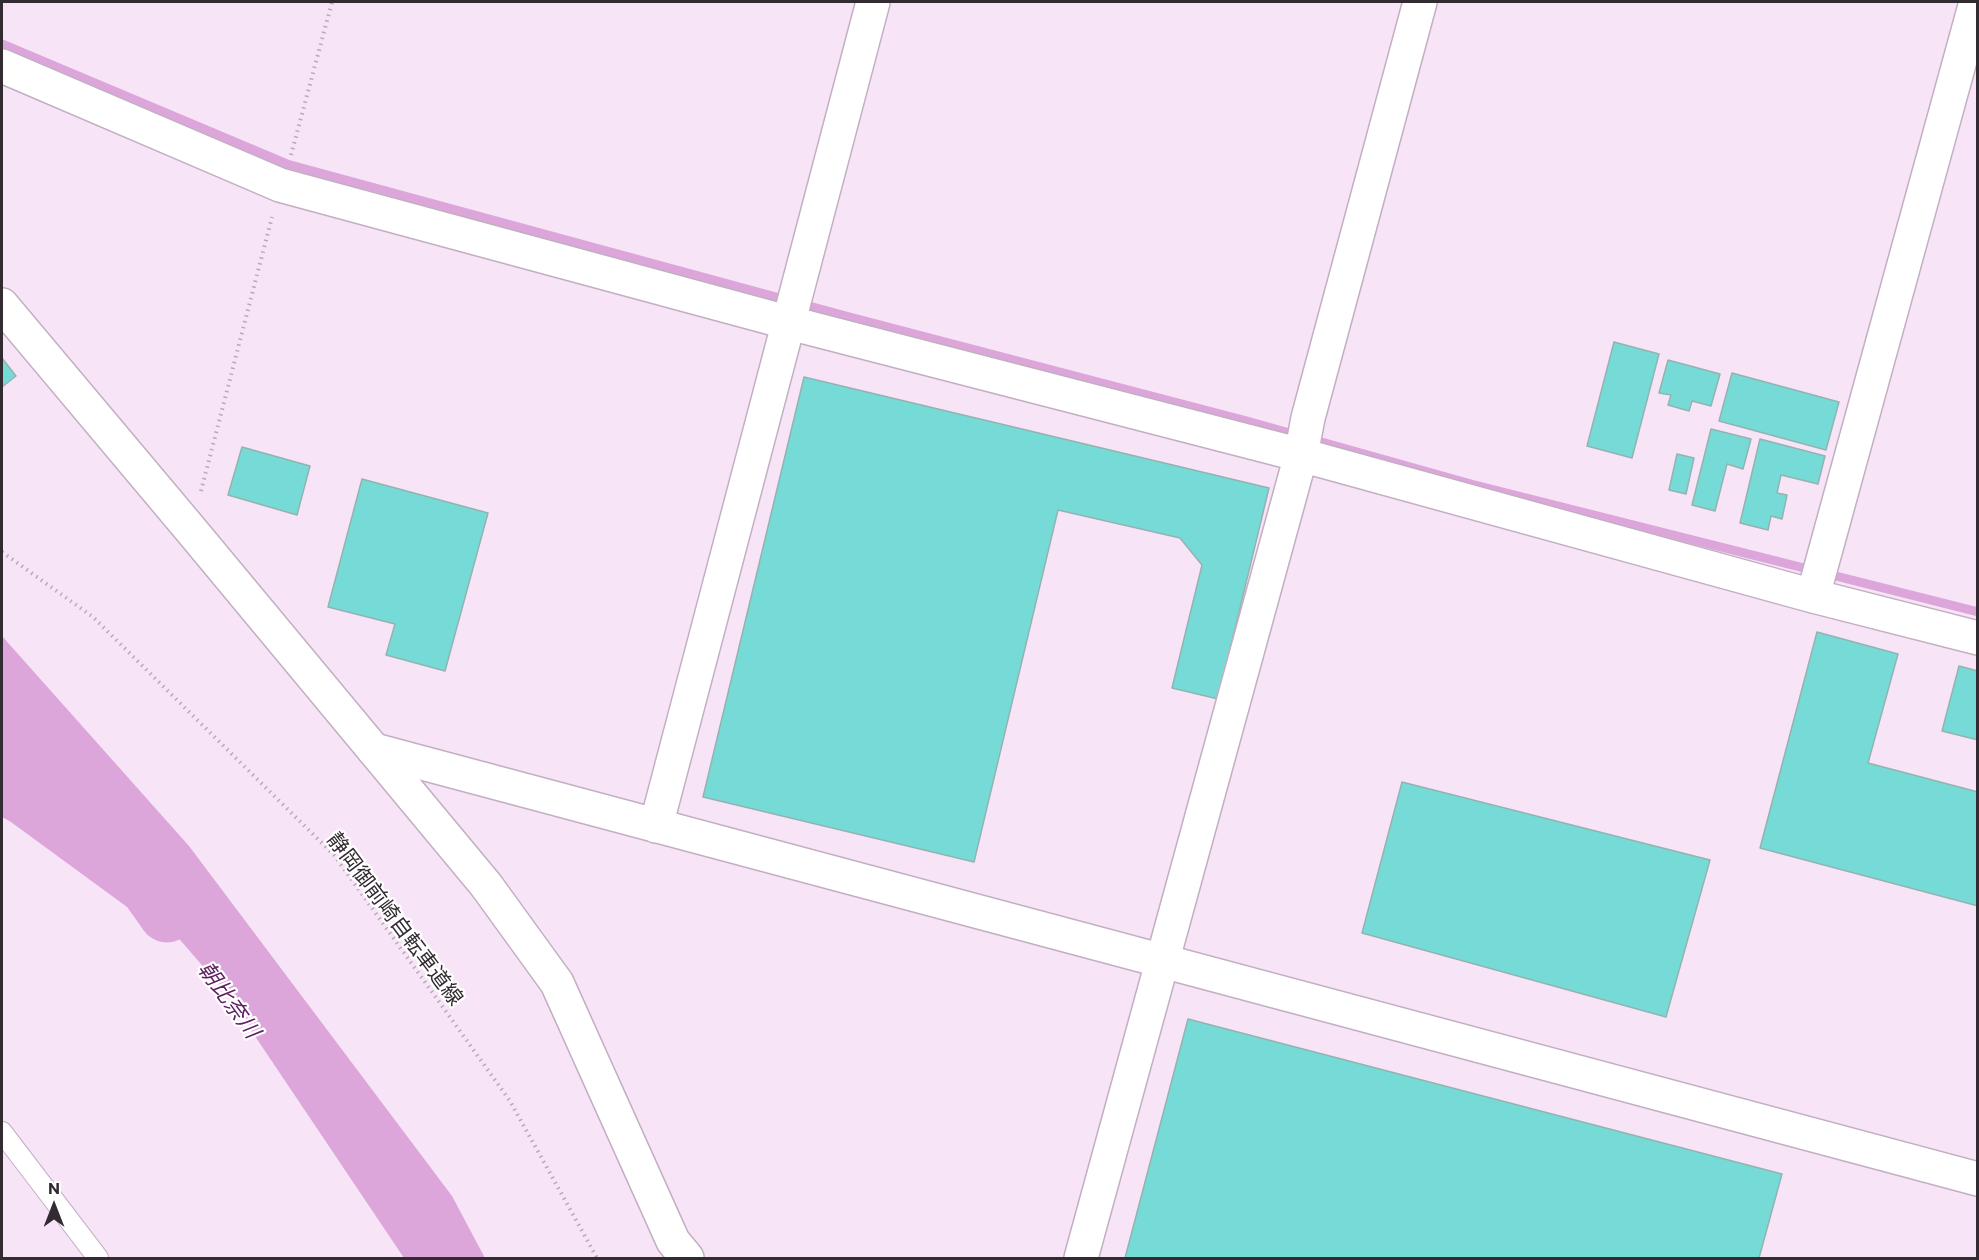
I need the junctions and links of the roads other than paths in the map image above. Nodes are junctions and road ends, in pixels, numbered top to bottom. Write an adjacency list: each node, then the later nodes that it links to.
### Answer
1 (873, 2): 6 (street)
2 (1420, 2): 7 (street)
3 (1976, 2): 8 (street)
4 (2, 66): 6 (street)
5 (2, 305): 10 (street)
6 (789, 323): 7 (street); 11 (street)
7 (1301, 455): 8 (street); 12 (street)
8 (1813, 596): 9 (street)
9 (1977, 638)
10 (374, 750): 11 (street); 16 (street)
11 (656, 826): 12 (street)
12 (1162, 960): 14 (street); 17 (street)
13 (2, 1132): 15 (lane)
14 (1977, 1179)
15 (98, 1258)
16 (687, 1258)
17 (1081, 1258)

